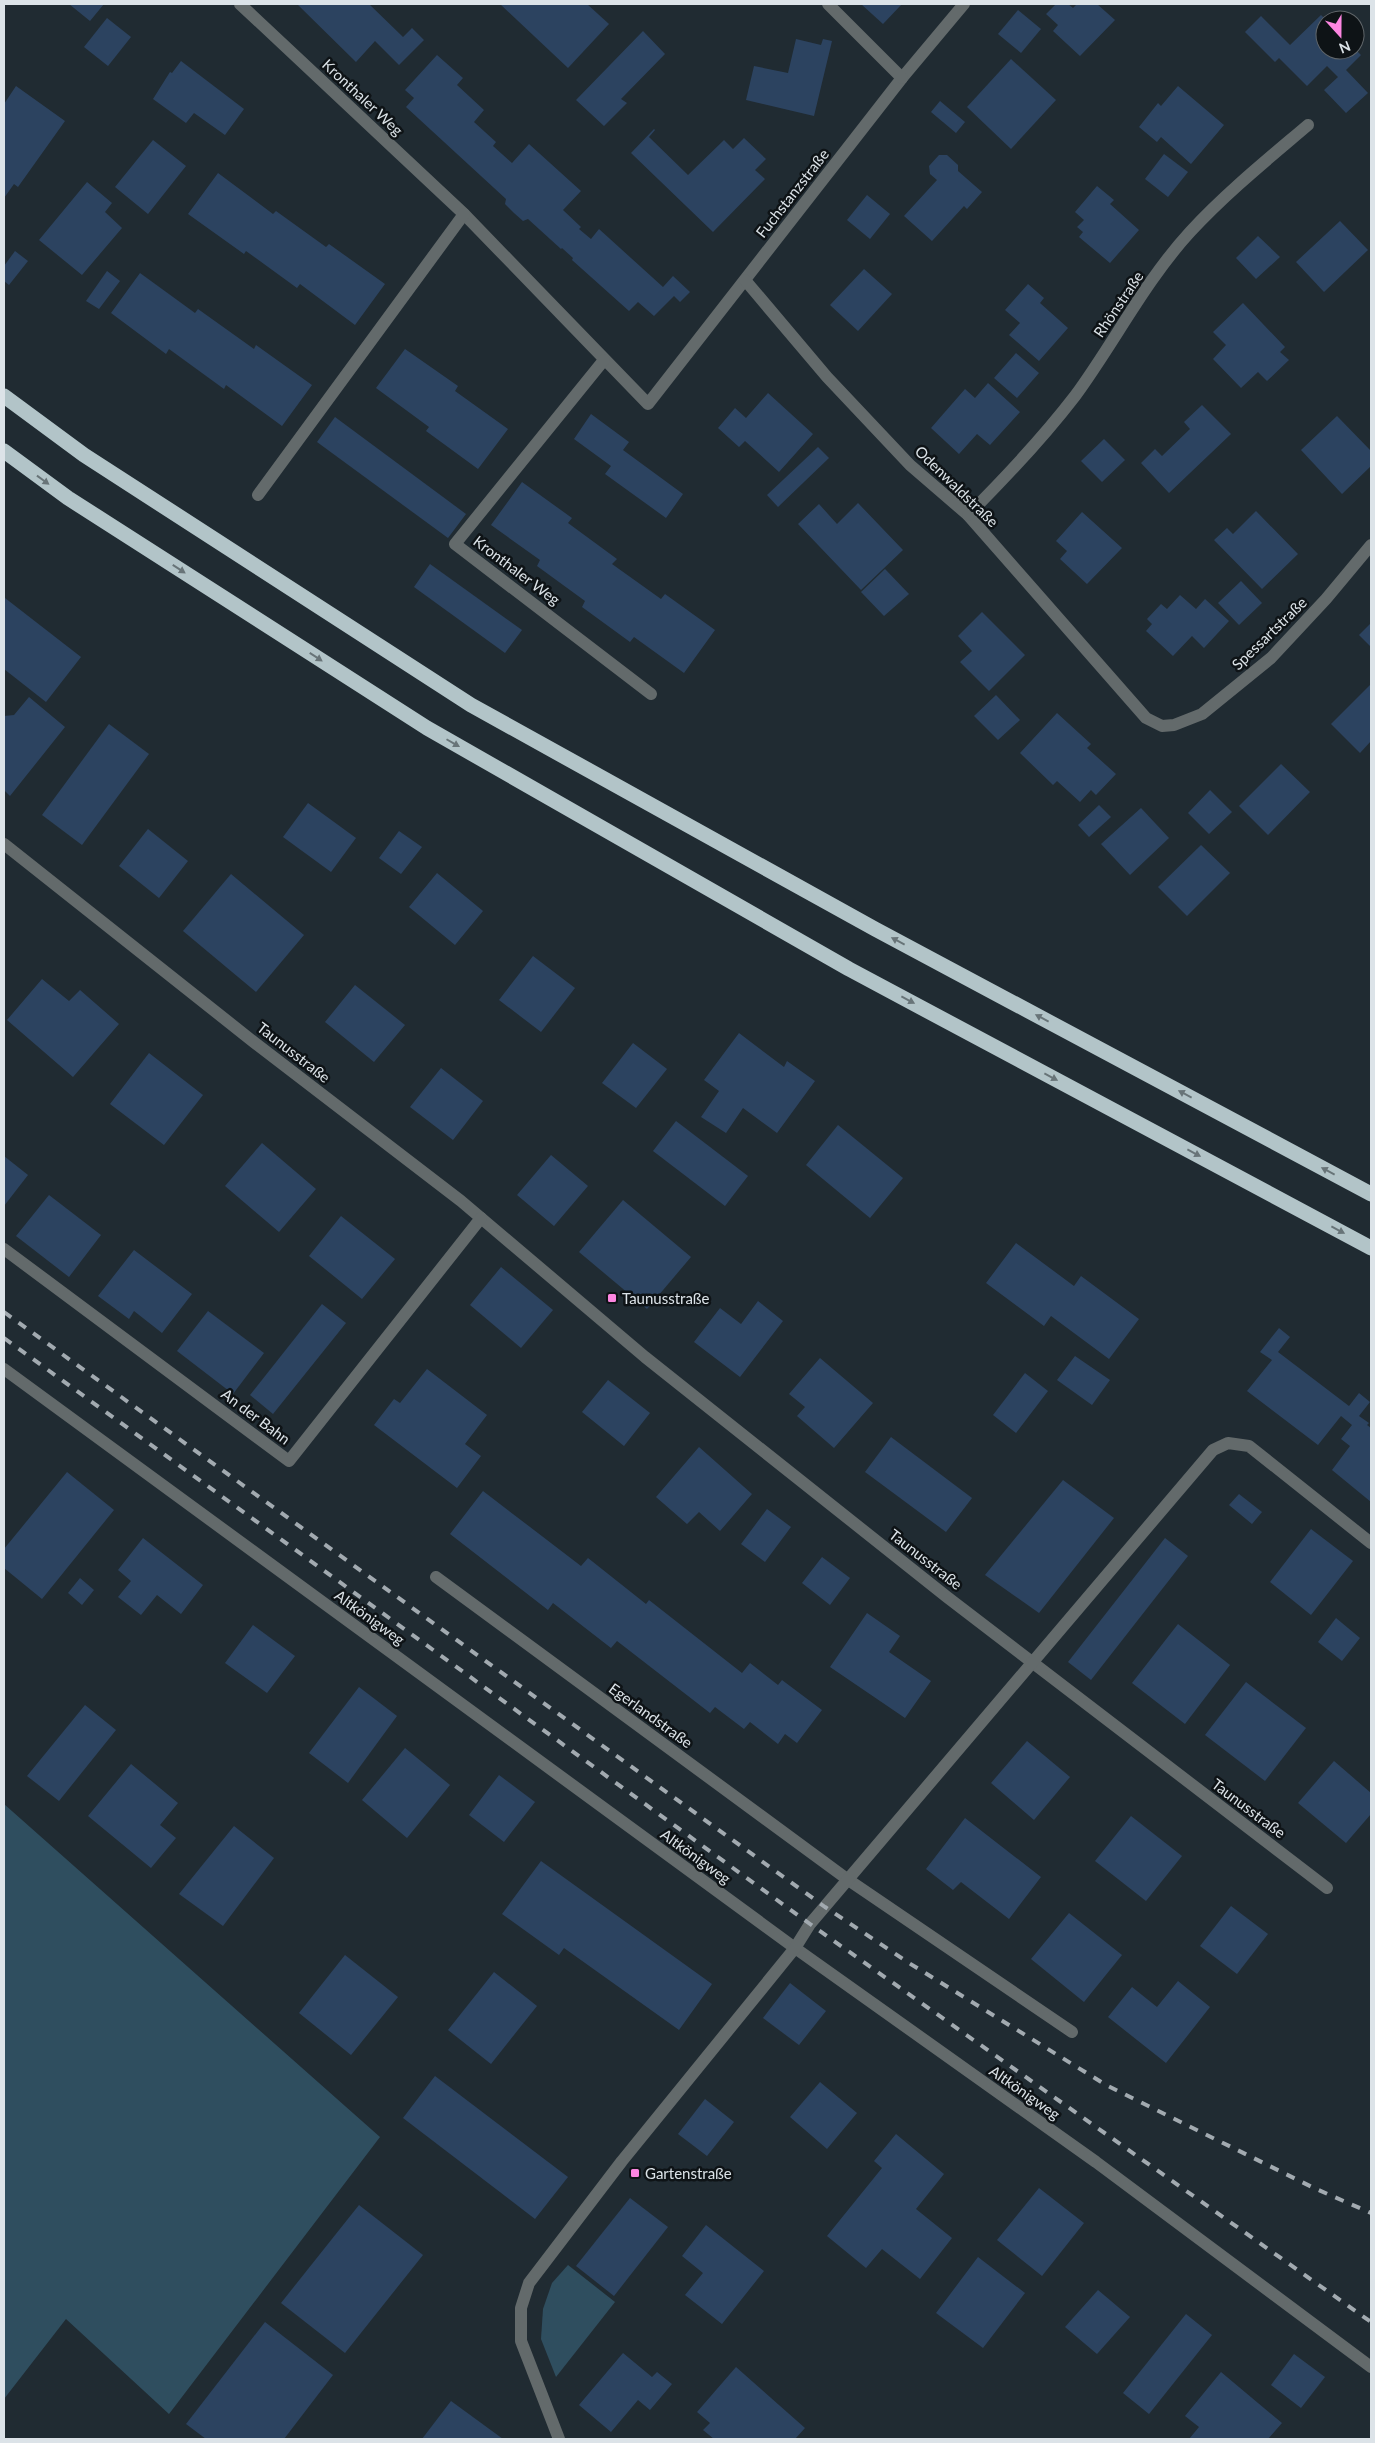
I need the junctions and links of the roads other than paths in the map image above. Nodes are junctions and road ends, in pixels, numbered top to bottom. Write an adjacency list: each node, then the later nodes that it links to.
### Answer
1 (240, 4): 6 (street, Kronthaler Weg)
2 (828, 4): 4 (street)
3 (964, 4): 4 (street, Fuchstanzstraße)
4 (902, 78): 7 (street, Fuchstanzstraße)
5 (1308, 124): 13 (street, Rhönstraße)
6 (464, 214): 8 (street, Kronthaler Weg); 12 (street)
7 (745, 280): 10 (street, Fuchstanzstraße); 13 (street, Odenwaldstraße)
8 (604, 360): 10 (street, Kronthaler Weg); 15 (street, Kronthaler Weg)
9 (4, 396): 18 (highway, one-way to 9)
10 (648, 404)
11 (4, 451): 20 (highway, one-way to 20)
12 (258, 495)
13 (968, 515): 16 (street, Odenwaldstraße)
14 (1371, 545): 16 (street, Spessartstraße)
15 (651, 694)
16 (1174, 725)
17 (4, 844): 19 (street, Taunusstraße)
18 (1371, 1194)
19 (481, 1218): 21 (street, An der Bahn); 25 (street, Taunusstraße)
20 (1371, 1248)
21 (4, 1249)
22 (4, 1369): 28 (street, Altkönigweg)
23 (1371, 1543): 25 (street)
24 (436, 1577): 26 (street, Egerlandstraße)
25 (1032, 1662): 26 (street); 27 (street, Taunusstraße)
26 (847, 1879): 28 (street); 29 (street)
27 (1327, 1888)
28 (794, 1948): 30 (street, Altkönigweg); 31 (street)
29 (1072, 2032)
30 (1371, 2367)
31 (559, 2439)

